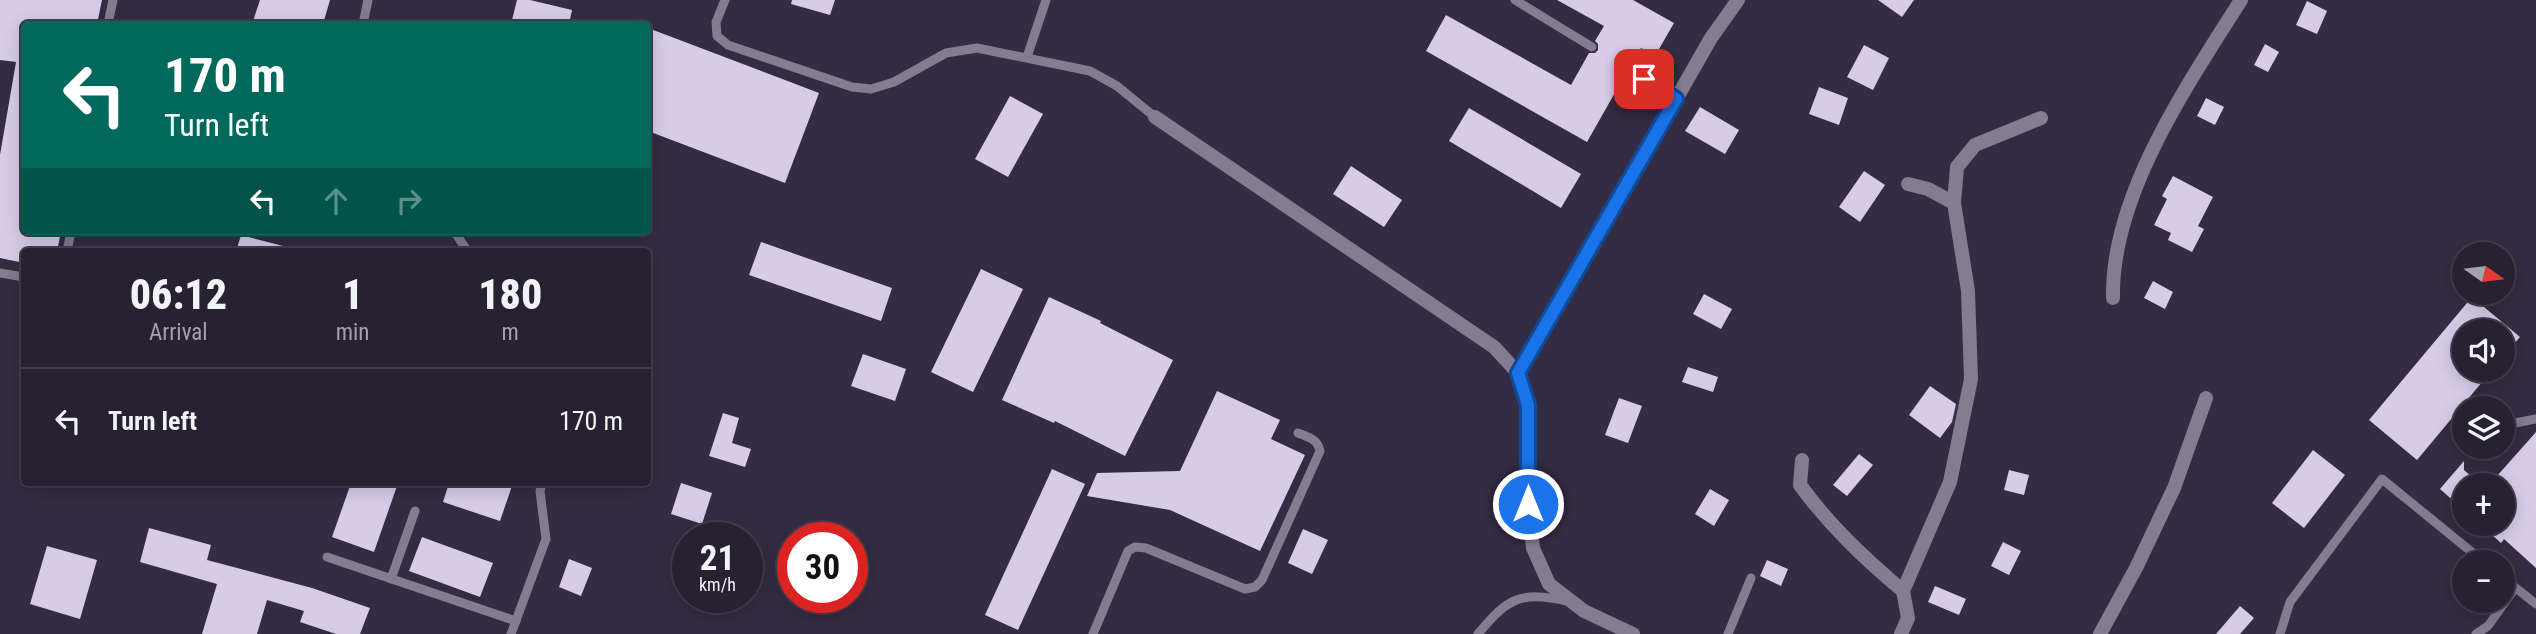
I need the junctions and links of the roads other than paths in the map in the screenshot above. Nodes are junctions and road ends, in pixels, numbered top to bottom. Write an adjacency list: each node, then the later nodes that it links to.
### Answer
1 (113, 0): 8 (lane)
2 (368, 0): 9 (lane)
3 (725, 0): 11 (lane)
4 (1046, 0): 11 (lane)
5 (1515, 0): 10 (lane)
6 (1738, 0): 13 (street)
7 (2241, 0): 20 (street)
8 (109, 21)
9 (364, 21)
10 (1592, 47)
11 (1027, 57): 14 (lane)
12 (1628, 69): 13 (lane)
13 (1676, 99): 21 (street)
14 (1155, 117): 21 (street)
15 (2041, 118): 17 (street)
16 (1908, 184): 17 (street)
17 (1954, 204): 34 (street)
18 (0, 273): 19 (lane)
19 (21, 277)
20 (2113, 298)
21 (1518, 373): 35 (street)
22 (2206, 398): 45 (street)
23 (2536, 419): 24 (lane)
24 (2515, 423)
25 (1298, 433): 40 (lane)
26 (1802, 460): 34 (street)
27 (541, 486): 38 (lane)
28 (415, 511): 32 (lane)
29 (2469, 550): 46 (lane)
30 (327, 558): 32 (lane)
31 (1751, 578): 43 (lane)
32 (391, 579): 38 (lane)
33 (2515, 587): 36 (lane)
34 (1903, 591): 44 (street)
35 (1572, 602): 41 (lane); 42 (street)
36 (2536, 604)
37 (2497, 613): 47 (lane)
38 (516, 621): 39 (lane)
39 (511, 634)
40 (1093, 634)
41 (1478, 634)
42 (1633, 634)
43 (1728, 634)
44 (1901, 634)
45 (2100, 634)
46 (2280, 634)
47 (2476, 634)

